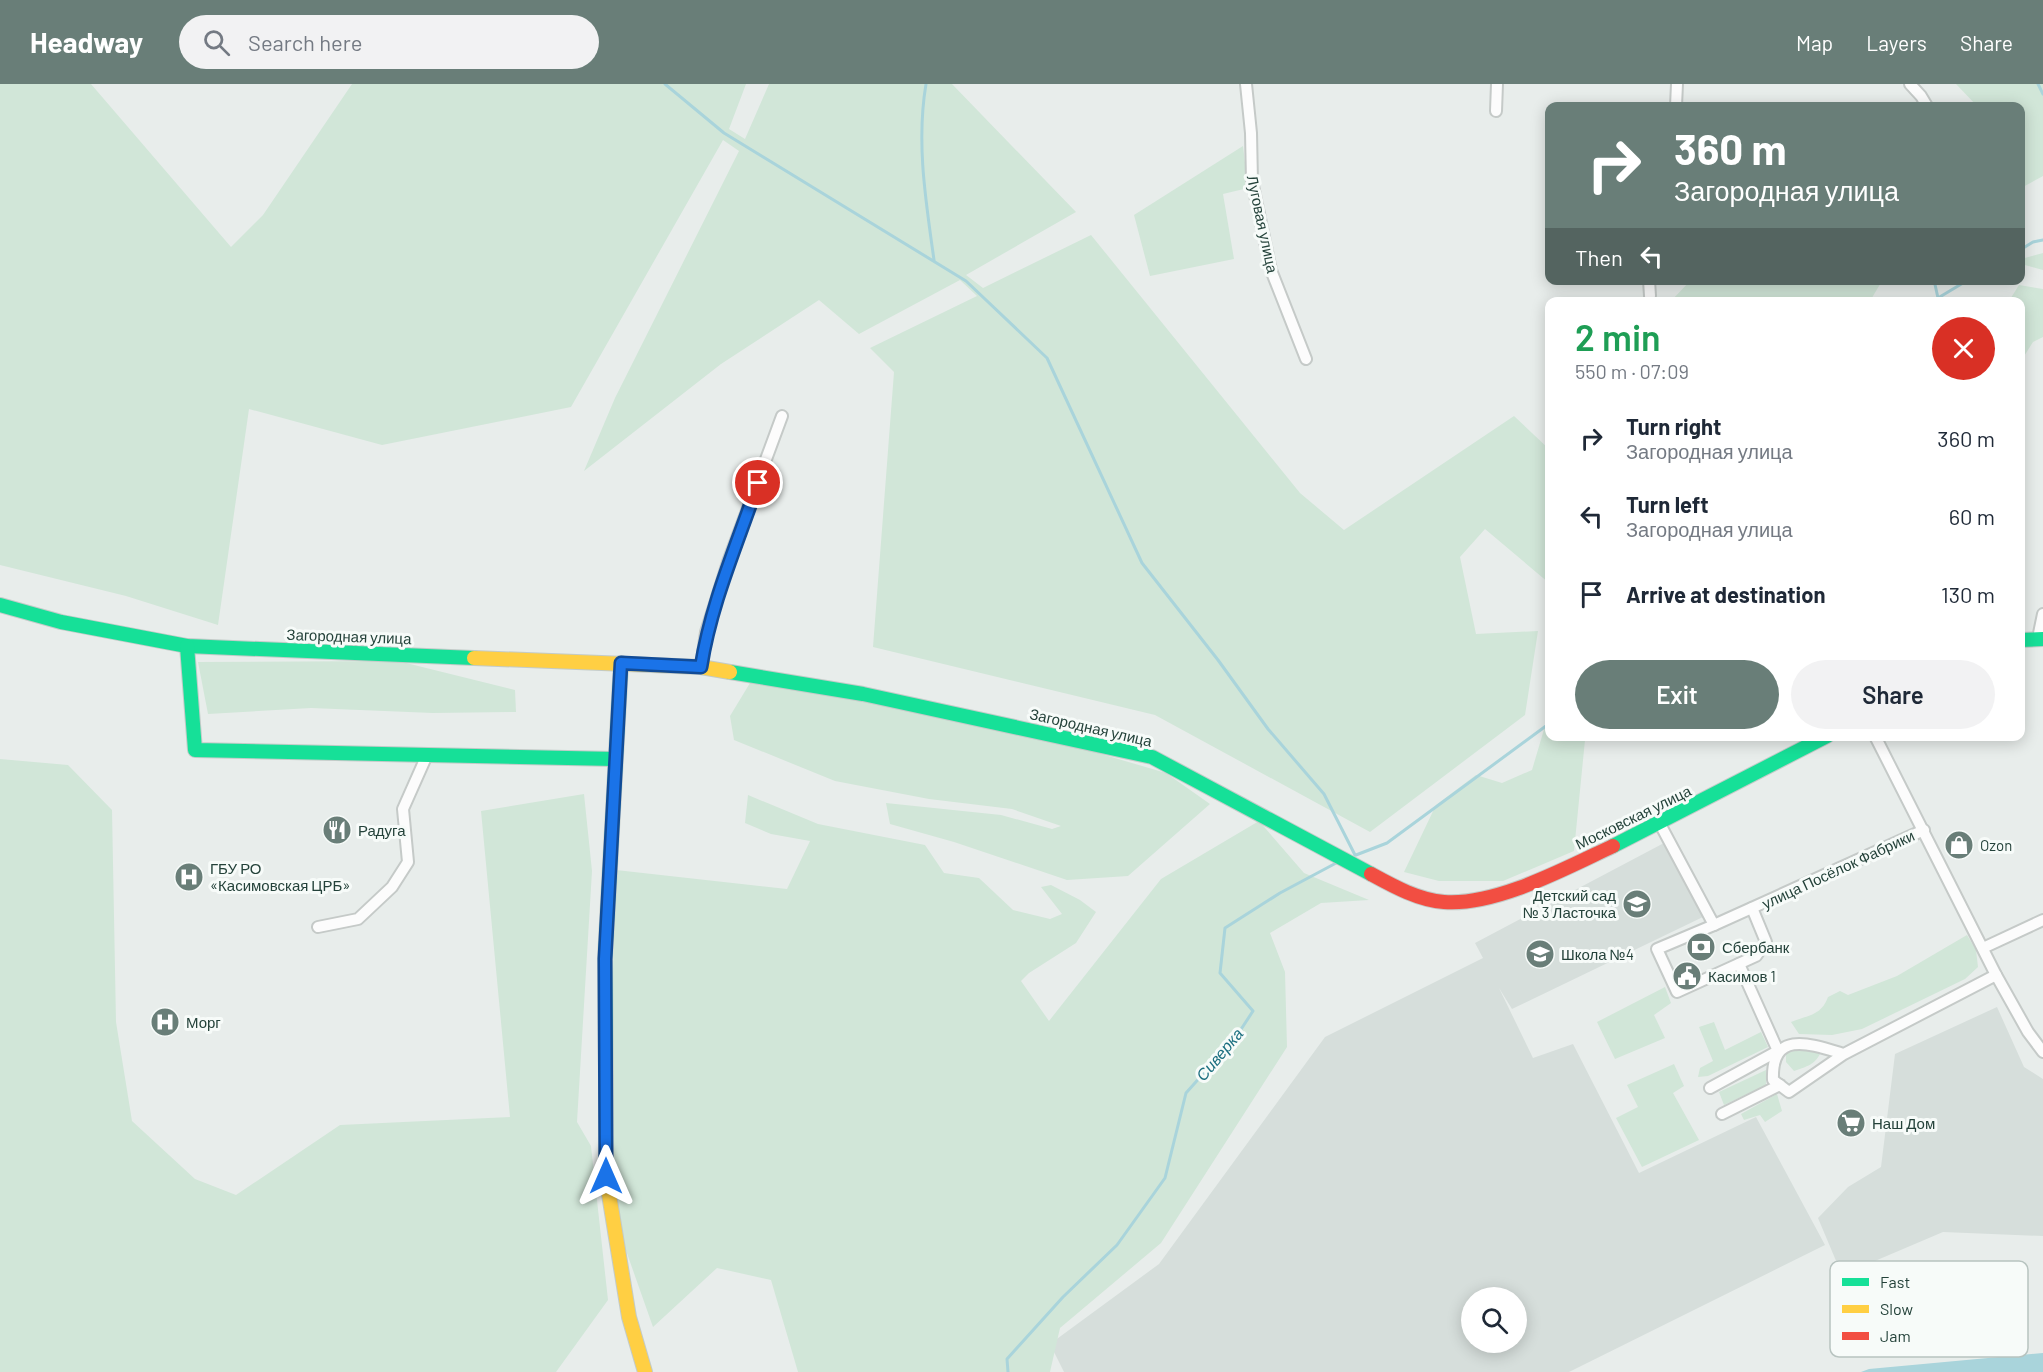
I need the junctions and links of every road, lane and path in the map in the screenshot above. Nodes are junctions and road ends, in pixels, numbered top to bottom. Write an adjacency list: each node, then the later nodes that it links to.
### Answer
1 (1246, 84): 10 (street, Луговая улица)
2 (1497, 84): 7 (street)
3 (1677, 84): 5 (street)
4 (1910, 84): 6 (street)
5 (1676, 102)
6 (1925, 102)
7 (1496, 111)
8 (1649, 285): 9 (street)
9 (1650, 296)
10 (1306, 359)
11 (783, 416): 18 (street)
12 (0, 605): 16 (main road, Загородная улица)
13 (2043, 614): 14 (street)
14 (2041, 638): 15 (main road)
15 (2025, 640)
16 (187, 646): 17 (main road, Загородная улица); 21 (main road)
17 (621, 663): 18 (main road, Загородная улица); 22 (main road)
18 (701, 667): 25 (main road, Загородная улица)
19 (1818, 741): 23 (main road, Московская улица)
20 (1878, 741): 24 (street, улица Посёлок Фабрики)
21 (427, 755): 22 (main road); 29 (street)
22 (615, 759): 39 (main road)
23 (1660, 824): 25 (main road, Московская улица); 28 (street)
24 (1924, 830): 26 (street, улица Посёлок Фабрики); 30 (street, улица Посёлок Фабрики)
25 (1444, 902)
26 (1752, 908): 28 (street, улица Посёлок Фабрики); 31 (street, улица Посёлок Фабрики)
27 (2043, 920): 30 (street)
28 (1714, 925): 31 (street, улица Посёлок Фабрики)
29 (318, 927)
30 (1983, 948): 32 (street, улица Посёлок Фабрики)
31 (1739, 964): 33 (street)
32 (1996, 975): 34 (street, улица Посёлок Фабрики); 35 (street)
33 (1778, 1052): 35 (street); 36 (street); 37 (street)
34 (2043, 1052)
35 (1844, 1054): 36 (street)
36 (1780, 1086): 38 (street)
37 (1710, 1088)
38 (1722, 1114)
39 (645, 1372)

